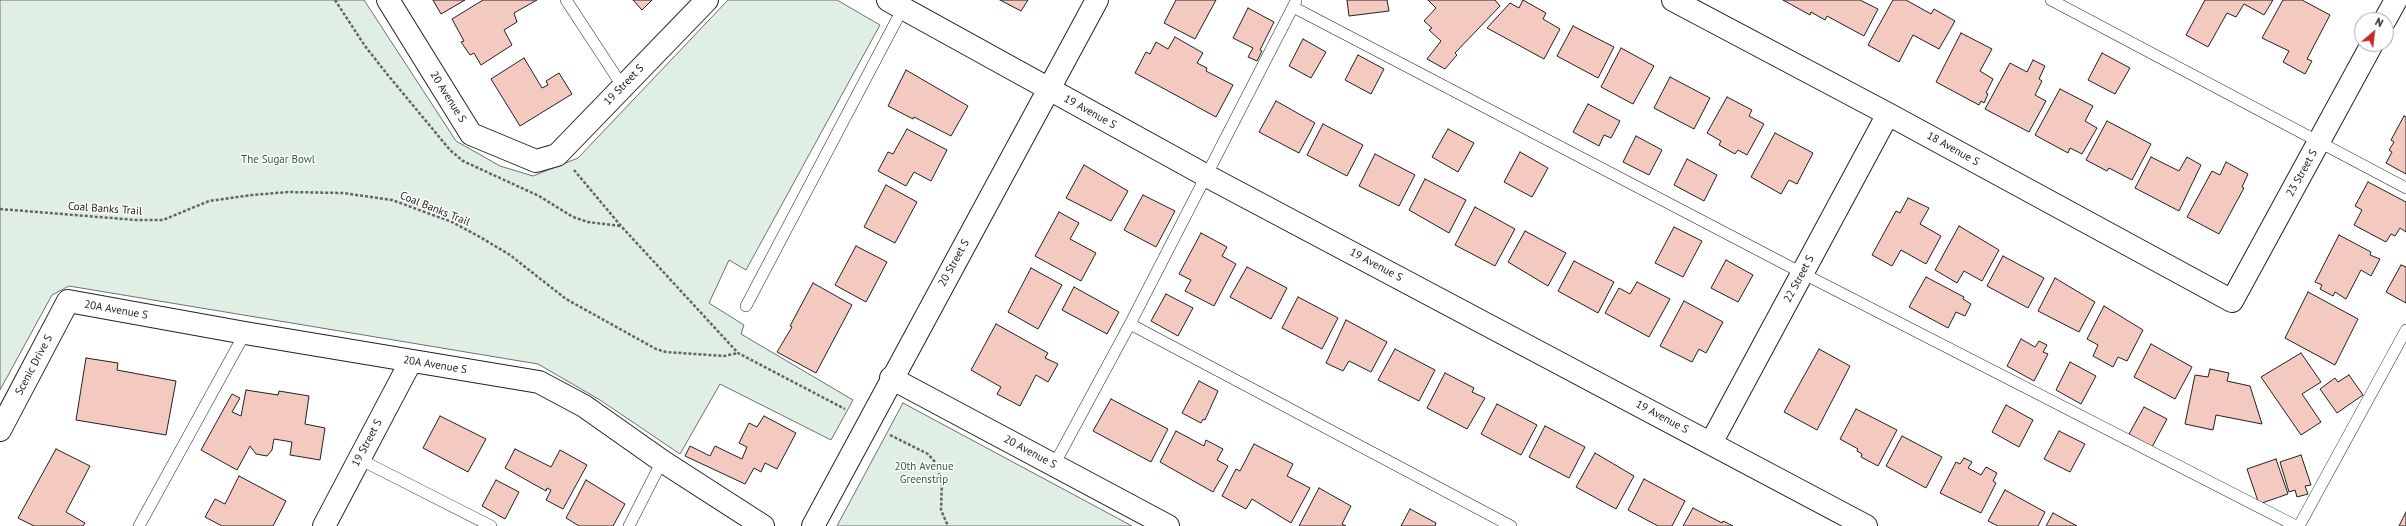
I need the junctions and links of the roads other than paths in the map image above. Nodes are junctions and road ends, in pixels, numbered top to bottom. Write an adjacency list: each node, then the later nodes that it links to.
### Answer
1 (388, 0): 16 (street, 20 Avenue S)
2 (566, 0): 12 (lane)
3 (707, 0): 12 (street, 19 Street S)
4 (1097, 0): 13 (street, 20 Street S)
5 (1672, 0): 14 (street, 18 Avenue S)
6 (2051, 0): 15 (lane)
7 (2396, 0): 10 (street)
8 (899, 3): 13 (street, 19 Avenue S); 22 (lane)
9 (1295, 3): 17 (lane); 19 (lane)
10 (2389, 12)
11 (2368, 52): 15 (street, 23 Street S)
12 (623, 87): 16 (street, 19 Street S)
13 (1049, 89): 17 (street, 19 Avenue S); 27 (street, 20 Street S)
14 (1888, 114): 19 (street, 22 Street S); 21 (street, 18 Avenue S)
15 (2319, 142): 18 (lane); 21 (street, 23 Street S)
16 (536, 161)
17 (1205, 175): 23 (lane); 29 (street, 19 Avenue S)
18 (2406, 188)
19 (1802, 273): 29 (street, 22 Street S); 42 (lane)
20 (68, 301): 25 (street, 20A Avenue S); 28 (street, Scenic Drive S)
21 (2232, 301)
22 (746, 306)
23 (1130, 324): 32 (lane); 40 (lane)
24 (2406, 330): 43 (lane)
25 (245, 333): 26 (street, 20A Avenue S); 33 (lane)
26 (411, 361): 30 (street, 19 Street S); 31 (street, 20A Avenue S)
27 (892, 378): 32 (street, 20 Avenue S); 38 (street, 20 Street S)
28 (0, 430)
29 (1710, 443): 41 (street, 19 Avenue S)
30 (359, 459): 34 (street, 19 Street S); 35 (lane)
31 (662, 461): 36 (lane); 37 (street, 20A Avenue S)
32 (1054, 465): 39 (street, 20 Avenue S)
33 (139, 526)
34 (324, 526)
35 (491, 526)
36 (628, 526)
37 (763, 526)
38 (813, 526)
39 (1168, 526)
40 (1511, 526)
41 (1866, 526)
42 (2296, 526)
43 (2299, 526)

